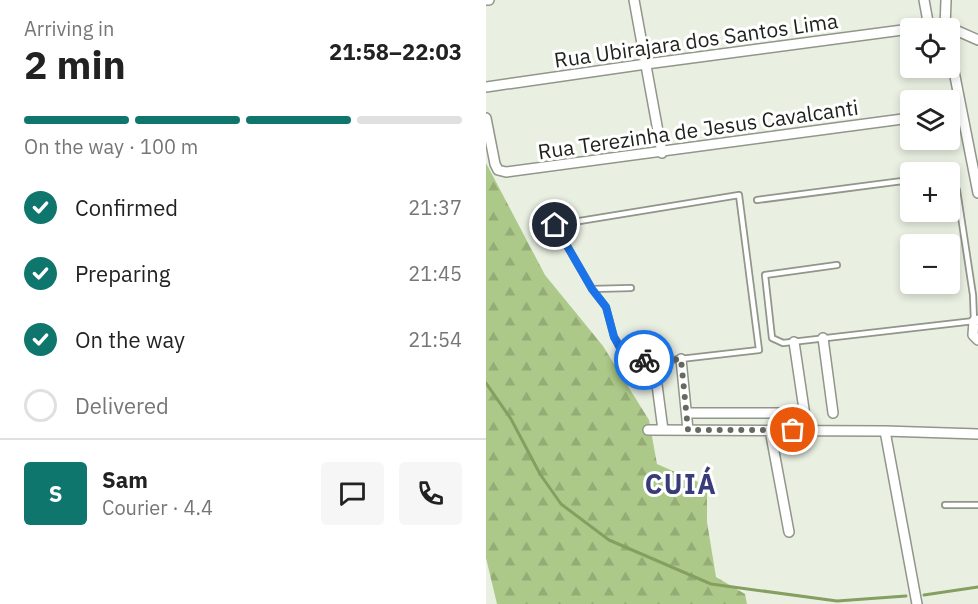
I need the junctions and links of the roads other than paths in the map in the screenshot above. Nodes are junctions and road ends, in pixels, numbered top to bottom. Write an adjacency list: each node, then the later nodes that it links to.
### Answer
1 (634, 0): 9 (street)
2 (924, 0): 4 (street)
3 (946, 0): 5 (street)
4 (927, 18)
5 (945, 18)
6 (900, 30): 9 (street, Rua Ubirajara dos Santos Lima)
7 (960, 33): 8 (street)
8 (978, 40)
9 (646, 64): 11 (street, Rua Ubirajara dos Santos Lima); 15 (street)
10 (955, 78): 12 (street)
11 (486, 87)
12 (961, 111): 17 (street)
13 (486, 118): 15 (street, Rua Terezinha de Jesus Cavalcanti)
14 (900, 119): 15 (street, Rua Terezinha de Jesus Cavalcanti)
15 (662, 153)
16 (900, 181): 18 (lane)
17 (978, 194)
18 (757, 200)
19 (960, 210): 23 (lane)
20 (837, 265): 26 (lane)
21 (631, 288): 22 (lane)
22 (592, 289): 27 (lane); 28 (lane)
23 (976, 320): 24 (lane); 25 (street)
24 (824, 338): 26 (lane); 31 (street)
25 (978, 340)
26 (795, 342): 32 (street)
27 (681, 359): 28 (lane); 29 (street)
28 (654, 362): 34 (street)
29 (687, 413): 30 (street); 35 (street)
30 (784, 413)
31 (833, 413)
32 (805, 416)
33 (648, 430): 34 (street)
34 (663, 430): 35 (street)
35 (688, 430): 36 (street)
36 (770, 430): 37 (street); 41 (street)
37 (885, 431): 38 (street); 42 (street)
38 (978, 434)
39 (945, 505): 40 (lane)
40 (978, 505)
41 (789, 532)
42 (917, 604)

